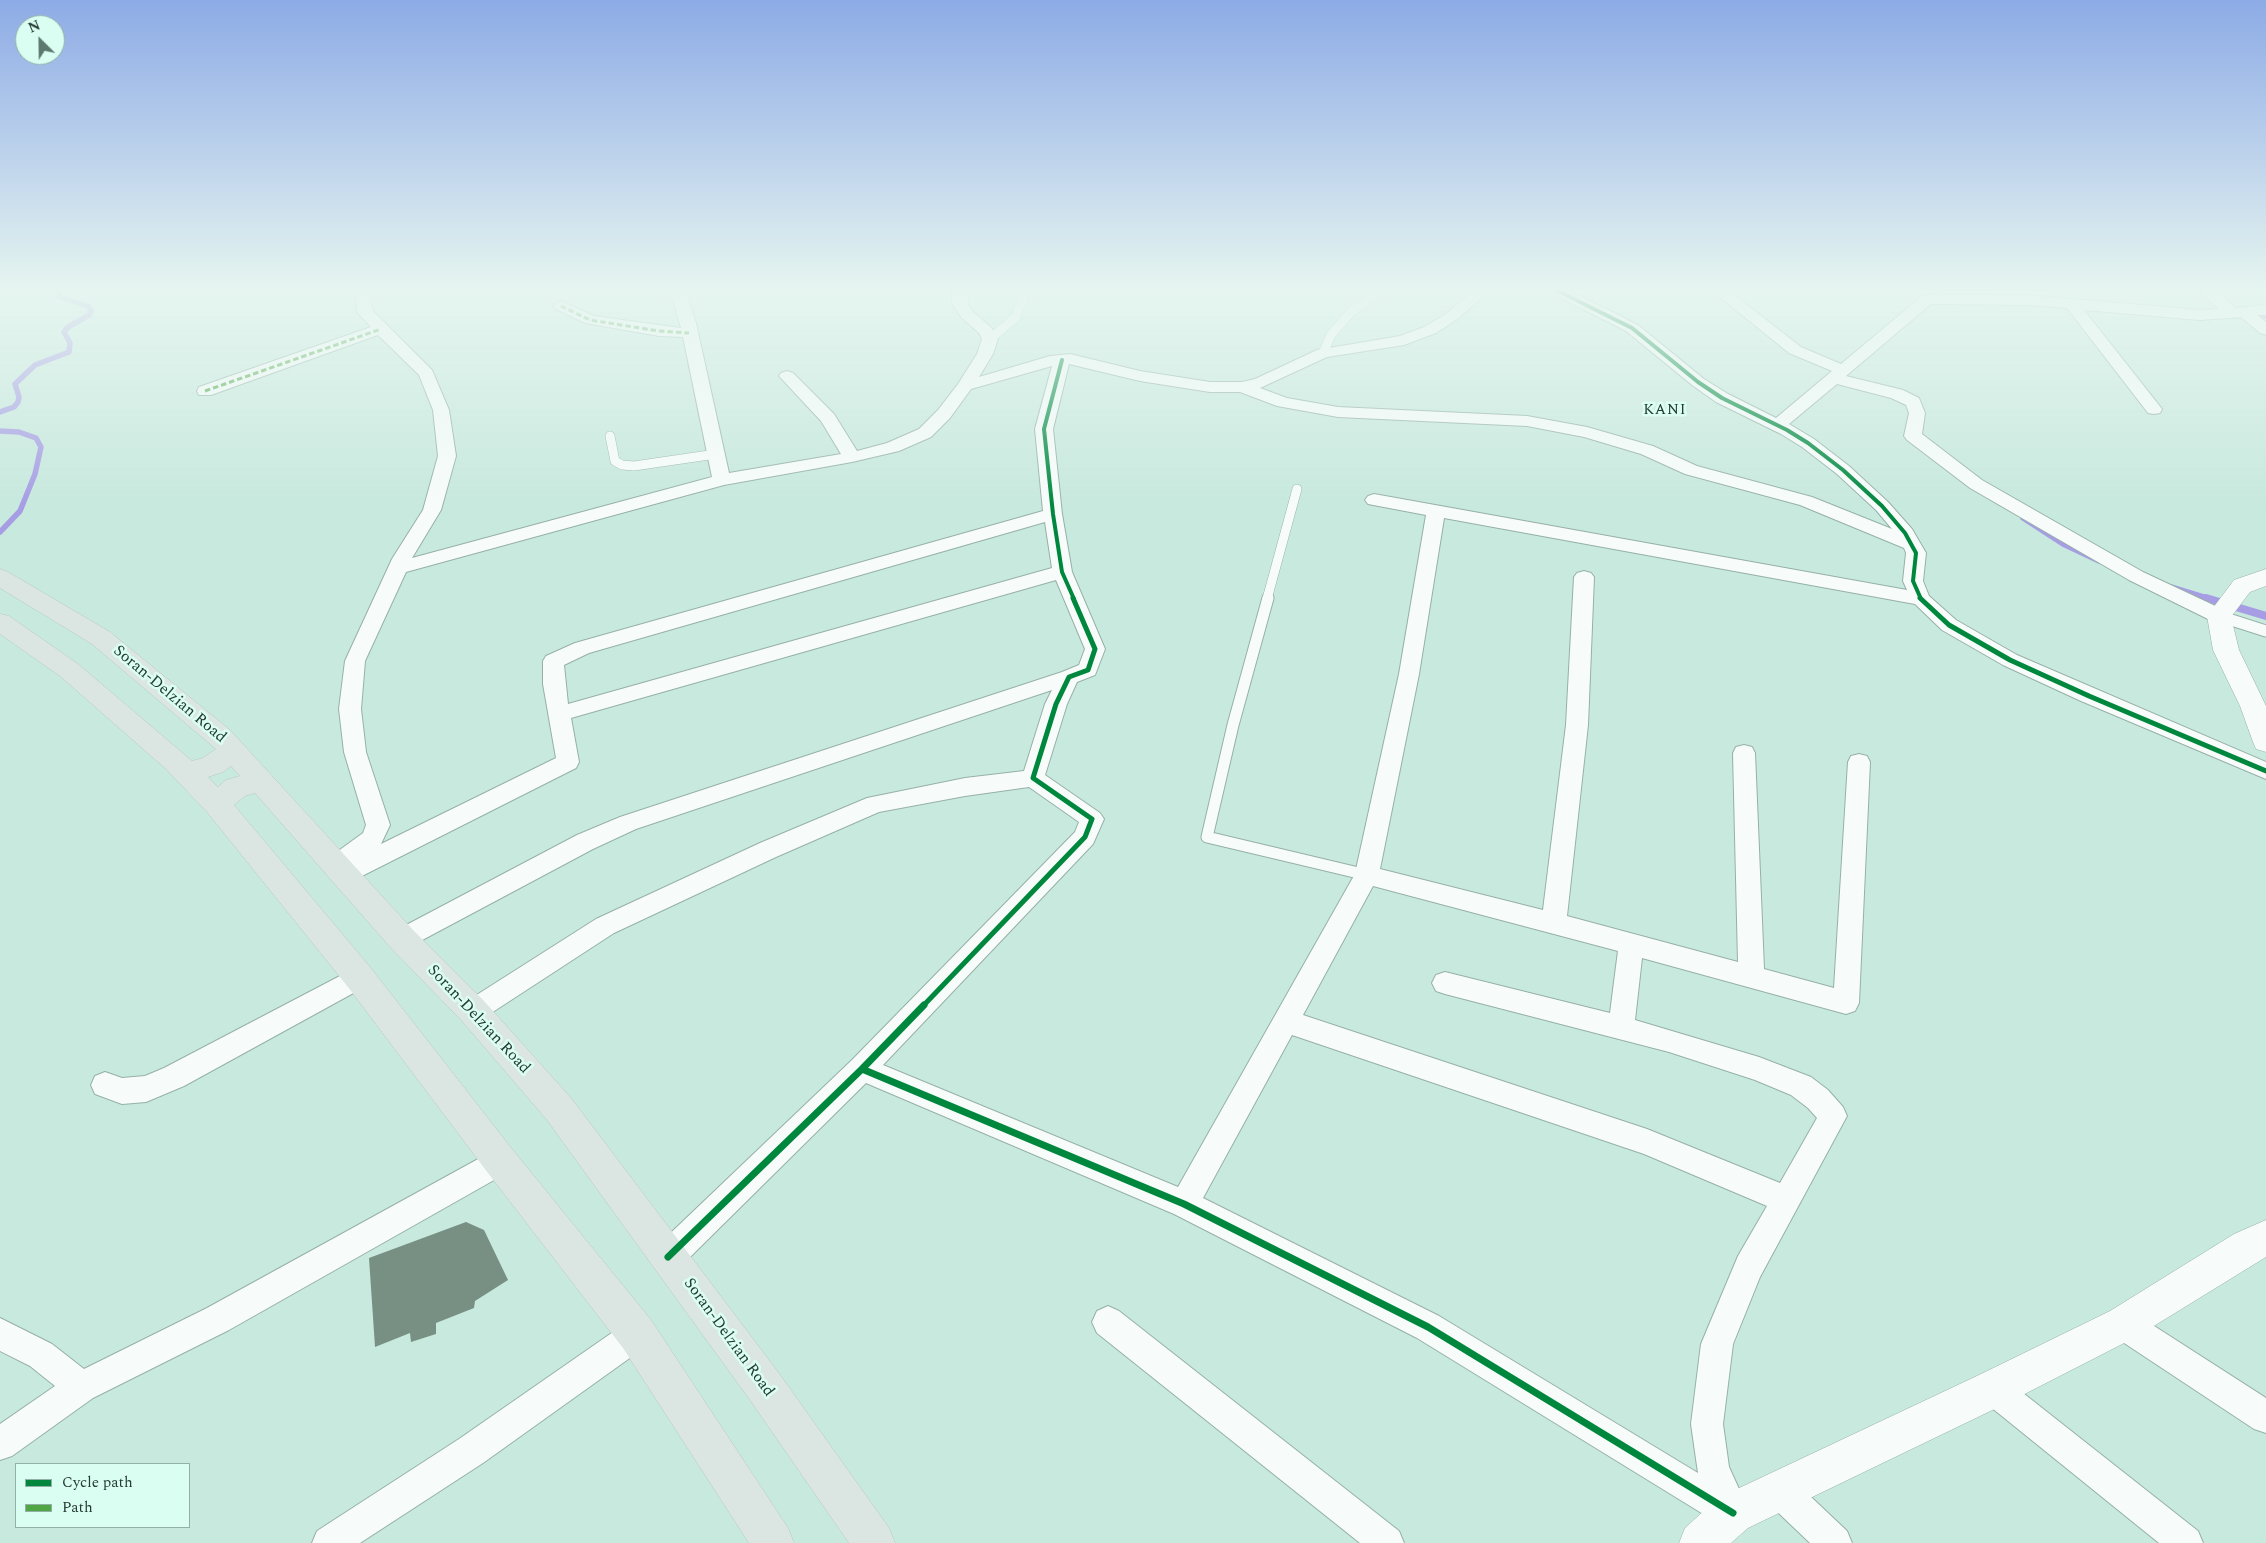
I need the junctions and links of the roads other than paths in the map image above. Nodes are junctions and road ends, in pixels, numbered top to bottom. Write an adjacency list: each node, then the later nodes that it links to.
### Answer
1 (287, 362): 17 (street)
2 (415, 362): 29 (street)
3 (696, 362): 21 (street)
4 (980, 362): 15 (street)
5 (1047, 362): 15 (street)
6 (1061, 362): 27 (street)
7 (1089, 362): 16 (street)
8 (1304, 362): 16 (street)
9 (1674, 362): 19 (street)
10 (1817, 362): 13 (street)
11 (1851, 362): 13 (street)
12 (2122, 362): 18 (street)
13 (1838, 374): 19 (street); 35 (street)
14 (787, 376): 22 (street)
15 (965, 386): 22 (street)
16 (1242, 387): 28 (street)
17 (205, 391)
18 (2154, 408)
19 (1777, 426): 28 (street)
20 (610, 436): 21 (lane)
21 (716, 454): 23 (street)
22 (852, 457): 23 (street)
23 (722, 480): 29 (street)
24 (1297, 489): 50 (lane)
25 (1374, 500): 26 (street)
26 (1436, 511): 34 (street); 50 (street)
27 (1053, 514): 30 (street); 39 (street)
28 (1911, 544): 34 (street)
29 (398, 568): 49 (street)
30 (1062, 572): 38 (street); 39 (street)
31 (0, 577): 41 (main road, Soran-Delzian Road)
32 (1584, 577): 51 (street)
33 (2266, 577): 35 (street)
34 (1921, 598): 44 (street)
35 (2220, 616): 37 (lane); 40 (street)
36 (0, 622): 45 (main road)
37 (2266, 632)
38 (1069, 677): 46 (street); 52 (street)
39 (559, 714): 49 (street)
40 (2266, 742)
41 (234, 751): 45 (main road); 47 (main road, Soran-Delzian Road)
42 (1744, 752): 55 (street)
43 (1859, 762): 55 (street)
44 (2266, 771)
45 (188, 773): 48 (main road)
46 (1033, 778): 57 (street); 60 (street)
47 (261, 781): 48 (main road); 49 (main road, Soran-Delzian Road)
48 (217, 804): 54 (main road)
49 (340, 869): 52 (main road, Soran-Delzian Road)
50 (1367, 875): 51 (street); 58 (street)
51 (1554, 923): 53 (street)
52 (402, 940): 57 (main road, Soran-Delzian Road)
53 (1631, 944): 55 (street); 59 (street)
54 (359, 977): 61 (street); 62 (main road)
55 (1751, 977)
56 (1445, 983): 59 (street)
57 (473, 1011): 66 (main road, Soran-Delzian Road)
58 (1286, 1021): 63 (street); 64 (street)
59 (1621, 1028): 63 (street)
60 (862, 1070): 64 (street); 66 (street)
61 (105, 1085)
62 (500, 1161): 70 (main road); 71 (street)
63 (1786, 1199): 76 (street)
64 (1184, 1204): 76 (street)
65 (2266, 1238): 68 (street)
66 (668, 1257): 79 (main road, Soran-Delzian Road)
67 (1108, 1322): 80 (street)
68 (2123, 1324): 72 (street); 73 (street)
69 (0, 1334): 71 (street)
70 (637, 1334): 77 (street); 78 (main road)
71 (82, 1387): 74 (street)
72 (1993, 1389): 75 (street); 83 (street)
73 (2266, 1417)
74 (0, 1444)
75 (1779, 1490): 76 (street); 82 (street)
76 (1733, 1513): 81 (street)
77 (329, 1543)
78 (772, 1543)
79 (874, 1543)
80 (1387, 1543)
81 (1700, 1543)
82 (1835, 1543)
83 (2186, 1543)

